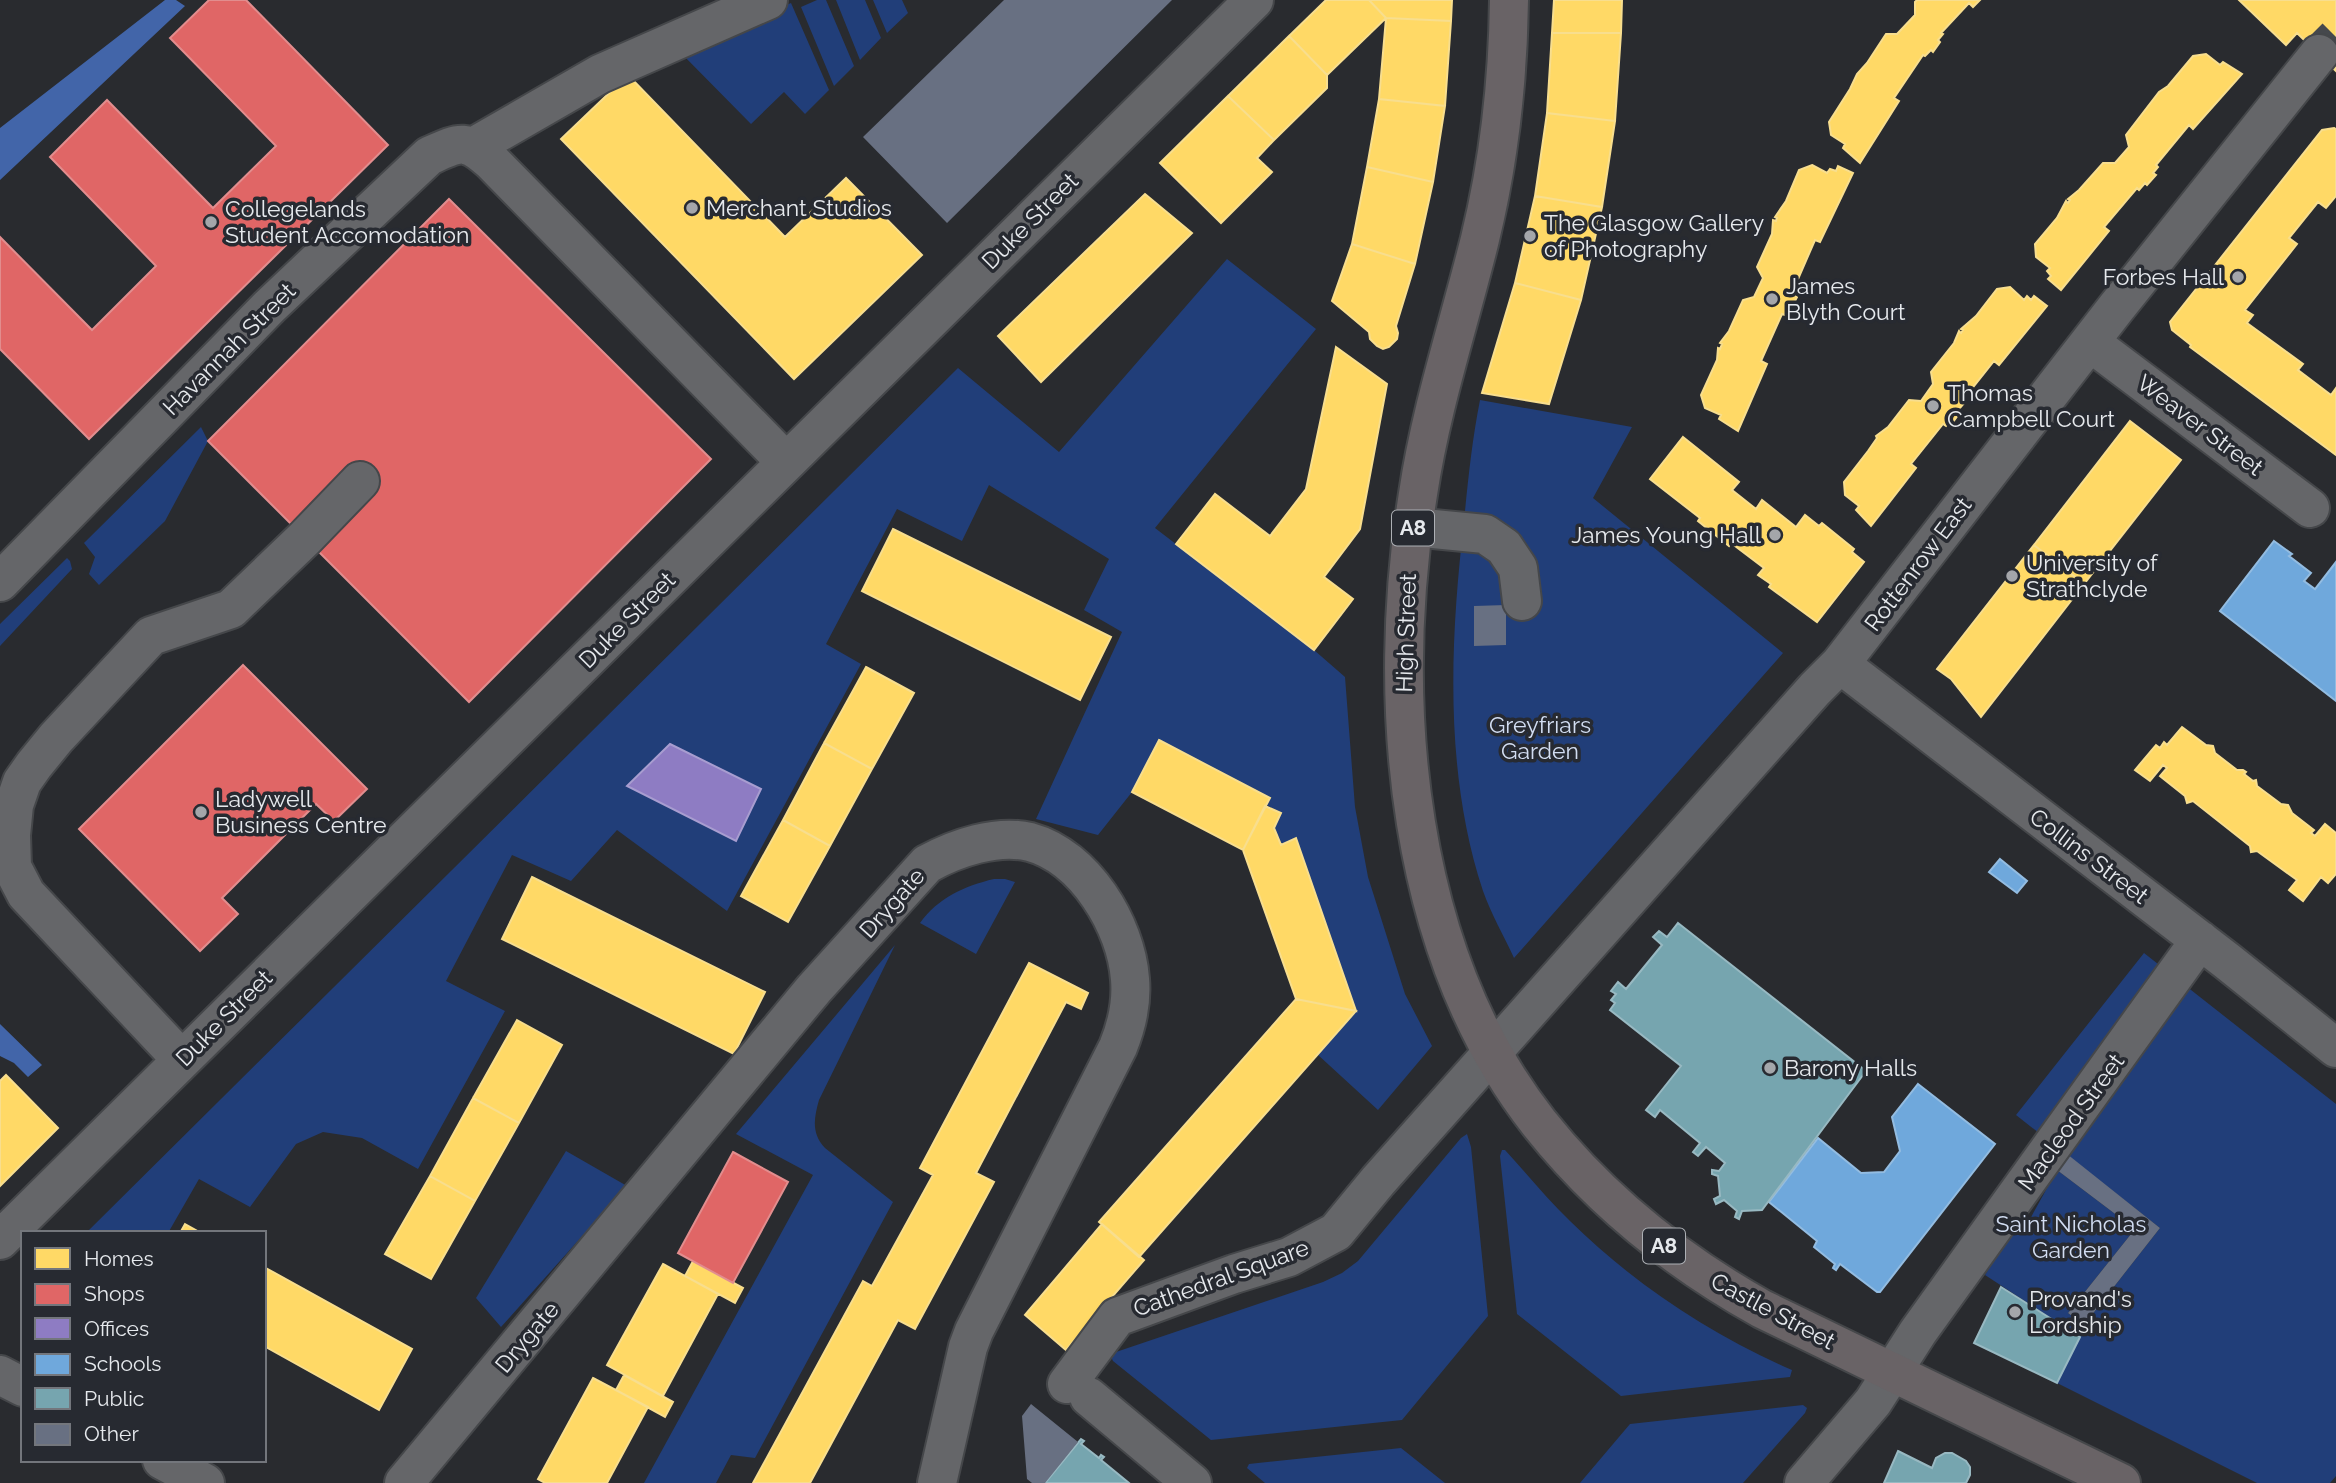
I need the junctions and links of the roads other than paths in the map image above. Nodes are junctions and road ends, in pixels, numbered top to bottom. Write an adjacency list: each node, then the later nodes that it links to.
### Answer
1 (768, 0): 5 (street, Havannah Street)
2 (1254, 0): 7 (street, Duke Street)
3 (1509, 0): 10 (main road, High Street / A8)
4 (2319, 54): 6 (street, Rottenrow East)
5 (475, 146): 7 (street); 11 (street, Havannah Street)
6 (2091, 343): 9 (street, Weaver Street); 13 (street, Rottenrow East)
7 (786, 463): 17 (street, Duke Street)
8 (360, 481): 17 (street)
9 (2310, 508)
10 (1413, 527): 12 (street); 16 (main road, High Street / A8)
11 (0, 582)
12 (1522, 601)
13 (1840, 664): 14 (street, Collins Street); 16 (street, Rottenrow East)
14 (2200, 940): 15 (street, Collins Street); 19 (street, Macleod Street)
15 (2336, 1048)
16 (1493, 1052): 19 (main road, Castle Street / A8); 26 (street, Cathedral Square)
17 (182, 1060): 18 (street, Duke Street)
18 (0, 1240)
19 (1891, 1371): 27 (street, Macleod Street); 28 (main road, Castle Street / A8)
20 (0, 1375): 21 (street)
21 (21, 1386)
22 (166, 1462): 23 (street)
23 (205, 1483)
24 (404, 1483): 25 (street, Drygate)
25 (937, 1483)
26 (1192, 1483)
27 (1804, 1483)
28 (2121, 1483)

